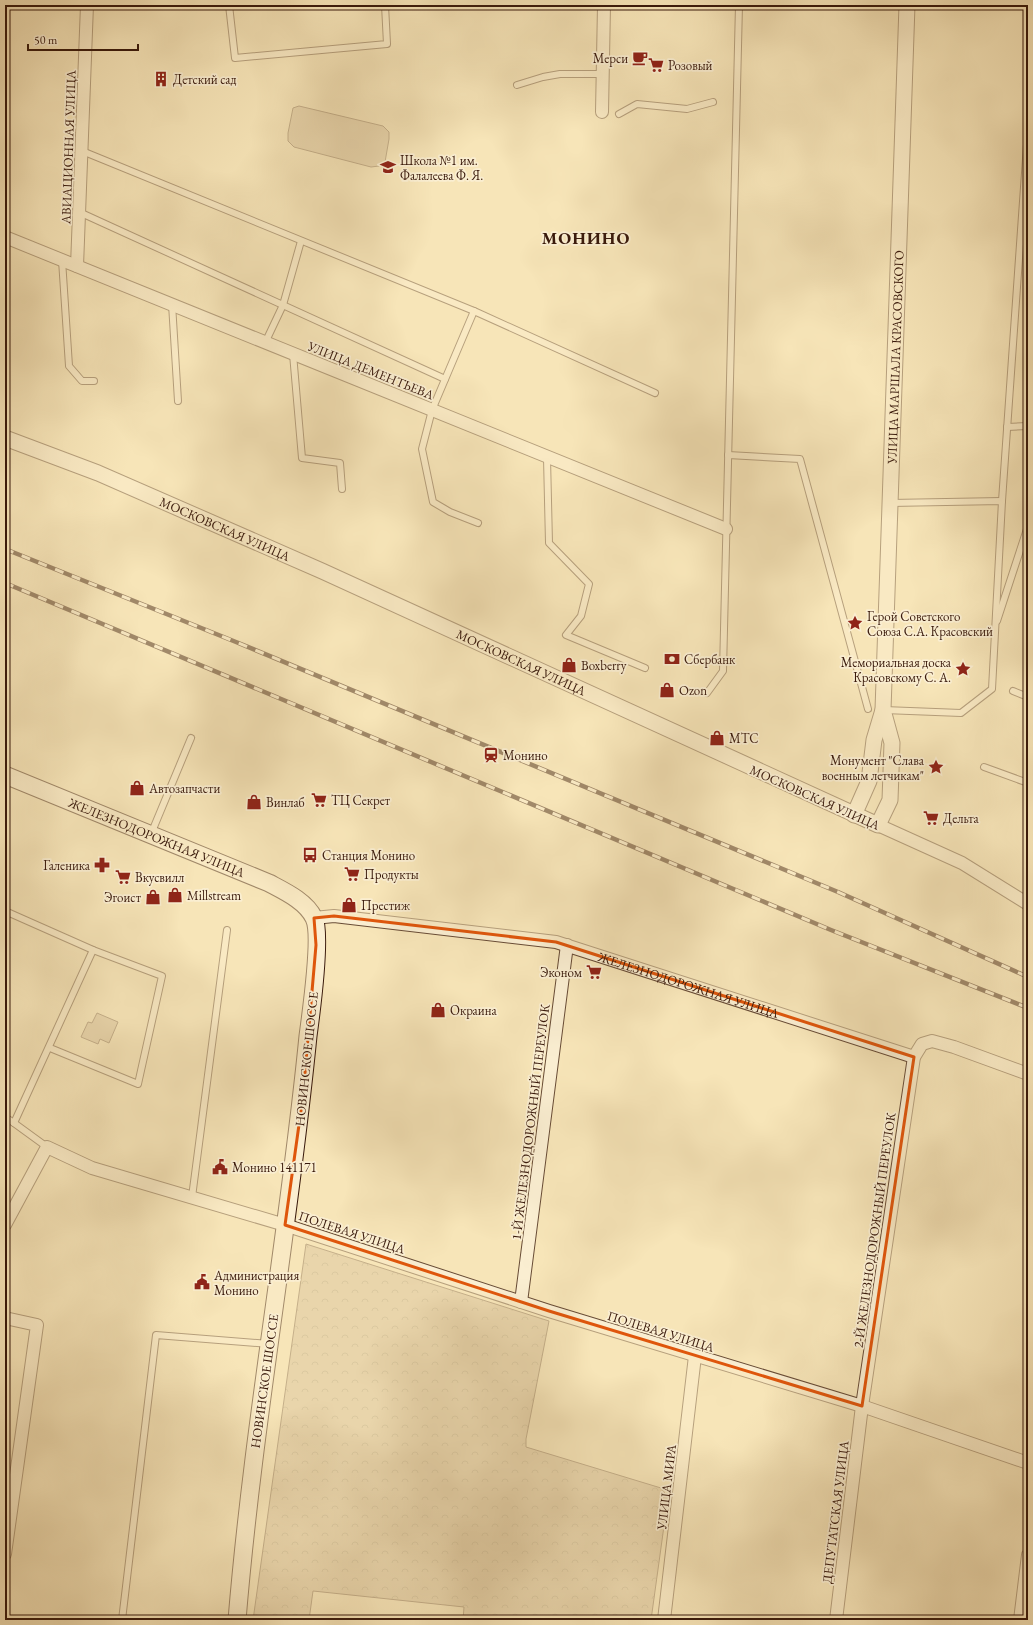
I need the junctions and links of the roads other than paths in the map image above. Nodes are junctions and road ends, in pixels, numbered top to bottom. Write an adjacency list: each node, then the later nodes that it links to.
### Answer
1 (87, 5): 13 (street, АВИАЦИОННАЯ УЛИЦА)
2 (229, 5): 3 (lane)
3 (385, 5)
4 (604, 5): 7 (street)
5 (740, 5): 32 (lane)
6 (907, 5): 36 (street, УЛИЦА МАРШАЛА КРАСОВСКОГО)
7 (603, 74): 8 (lane); 10 (street)
8 (517, 85)
9 (713, 102): 11 (lane)
10 (602, 112)
11 (619, 114)
12 (1028, 130): 30 (lane)
13 (82, 150): 14 (street, АВИАЦИОННАЯ УЛИЦА); 16 (lane)
14 (79, 212): 18 (street, АВИАЦИОННАЯ УЛИЦА); 20 (lane)
15 (5, 237): 17 (street, УЛИЦА ДЕМЕНТЬЕВА)
16 (301, 241): 20 (lane); 21 (lane)
17 (62, 260): 18 (street, УЛИЦА ДЕМЕНТЬЕВА); 25 (lane)
18 (77, 266): 19 (street, УЛИЦА ДЕМЕНТЬЕВА)
19 (172, 304): 22 (street, УЛИЦА ДЕМЕНТЬЕВА); 27 (lane)
20 (283, 306): 22 (lane); 24 (lane)
21 (474, 312): 24 (lane); 26 (lane)
22 (265, 342): 23 (street, УЛИЦА ДЕМЕНТЬЕВА)
23 (293, 354): 28 (street, УЛИЦА ДЕМЕНТЬЕВА); 34 (lane)
24 (445, 379): 28 (lane)
25 (94, 381)
26 (655, 393)
27 (178, 401)
28 (432, 410): 33 (street, УЛИЦА ДЕМЕНТЬЕВА); 37 (lane)
29 (1028, 426): 30 (lane)
30 (1007, 427): 35 (lane)
31 (5, 438): 50 (street, МОСКОВСКАЯ УЛИЦА)
32 (728, 455): 39 (lane); 45 (lane)
33 (547, 458): 39 (street, УЛИЦА ДЕМЕНТЬЕВА); 41 (lane)
34 (342, 489)
35 (1002, 501): 36 (lane); 40 (lane)
36 (890, 503): 45 (street, УЛИЦА МАРШАЛА КРАСОВСКОГО)
37 (478, 523)
38 (1028, 526): 40 (lane)
39 (726, 529): 43 (lane)
40 (994, 631): 45 (lane)
41 (645, 668)
42 (1013, 691): 44 (lane)
43 (707, 693)
44 (1028, 697)
45 (875, 709): 50 (street, УЛИЦА МАРШАЛА КРАСОВСКОГО); 51 (street, УЛИЦА МАРШАЛА КРАСОВСКОГО)
46 (191, 738): 52 (lane)
47 (984, 767): 49 (lane)
48 (5, 774): 52 (main road, ЖЕЛЕЗНОДОРОЖНАЯ УЛИЦА)
49 (1028, 783)
50 (854, 815): 51 (street, МОСКОВСКАЯ УЛИЦА)
51 (878, 825): 53 (street, МОСКОВСКАЯ УЛИЦА)
52 (150, 835): 55 (main road, ЖЕЛЕЗНОДОРОЖНАЯ УЛИЦА)
53 (1028, 904)
54 (5, 911): 58 (lane)
55 (310, 912): 57 (street, ЖЕЛЕЗНОДОРОЖНАЯ УЛИЦА); 67 (main road, НОВИНСКОЕ ШОССЕ)
56 (227, 930): 65 (lane)
57 (567, 945): 60 (street, ЖЕЛЕЗНОДОРОЖНАЯ УЛИЦА); 68 (street, 1-Й ЖЕЛЕЗНОДОРОЖНЫЙ ПЕРЕУЛОК)
58 (93, 950): 59 (lane); 59 (lane)
59 (50, 1048): 63 (lane)
60 (914, 1057): 61 (street); 72 (street, 2-Й ЖЕЛЕЗНОДОРОЖНЫЙ ПЕРЕУЛОК)
61 (1028, 1074)
62 (5, 1118): 63 (lane)
63 (14, 1123): 64 (lane)
64 (47, 1146): 65 (street, ПОЛЕВАЯ УЛИЦА); 66 (street)
65 (192, 1197): 67 (street, ПОЛЕВАЯ УЛИЦА)
66 (5, 1225)
67 (285, 1225): 68 (street, ПОЛЕВАЯ УЛИЦА); 70 (main road, НОВИНСКОЕ ШОССЕ)
68 (521, 1302): 71 (street, ПОЛЕВАЯ УЛИЦА)
69 (5, 1318): 74 (street)
70 (269, 1344): 76 (lane); 77 (main road, НОВИНСКОЕ ШОССЕ)
71 (695, 1356): 72 (street, ПОЛЕВАЯ УЛИЦА); 78 (street, УЛИЦА МИРА)
72 (862, 1406): 73 (street, ПОЛЕВАЯ УЛИЦА); 79 (street, ДЕПУТАТСКАЯ УЛИЦА)
73 (1028, 1463)
74 (5, 1554)
75 (1028, 1555): 80 (street)
76 (122, 1620)
77 (237, 1620)
78 (664, 1620)
79 (836, 1620)
80 (1020, 1620)

